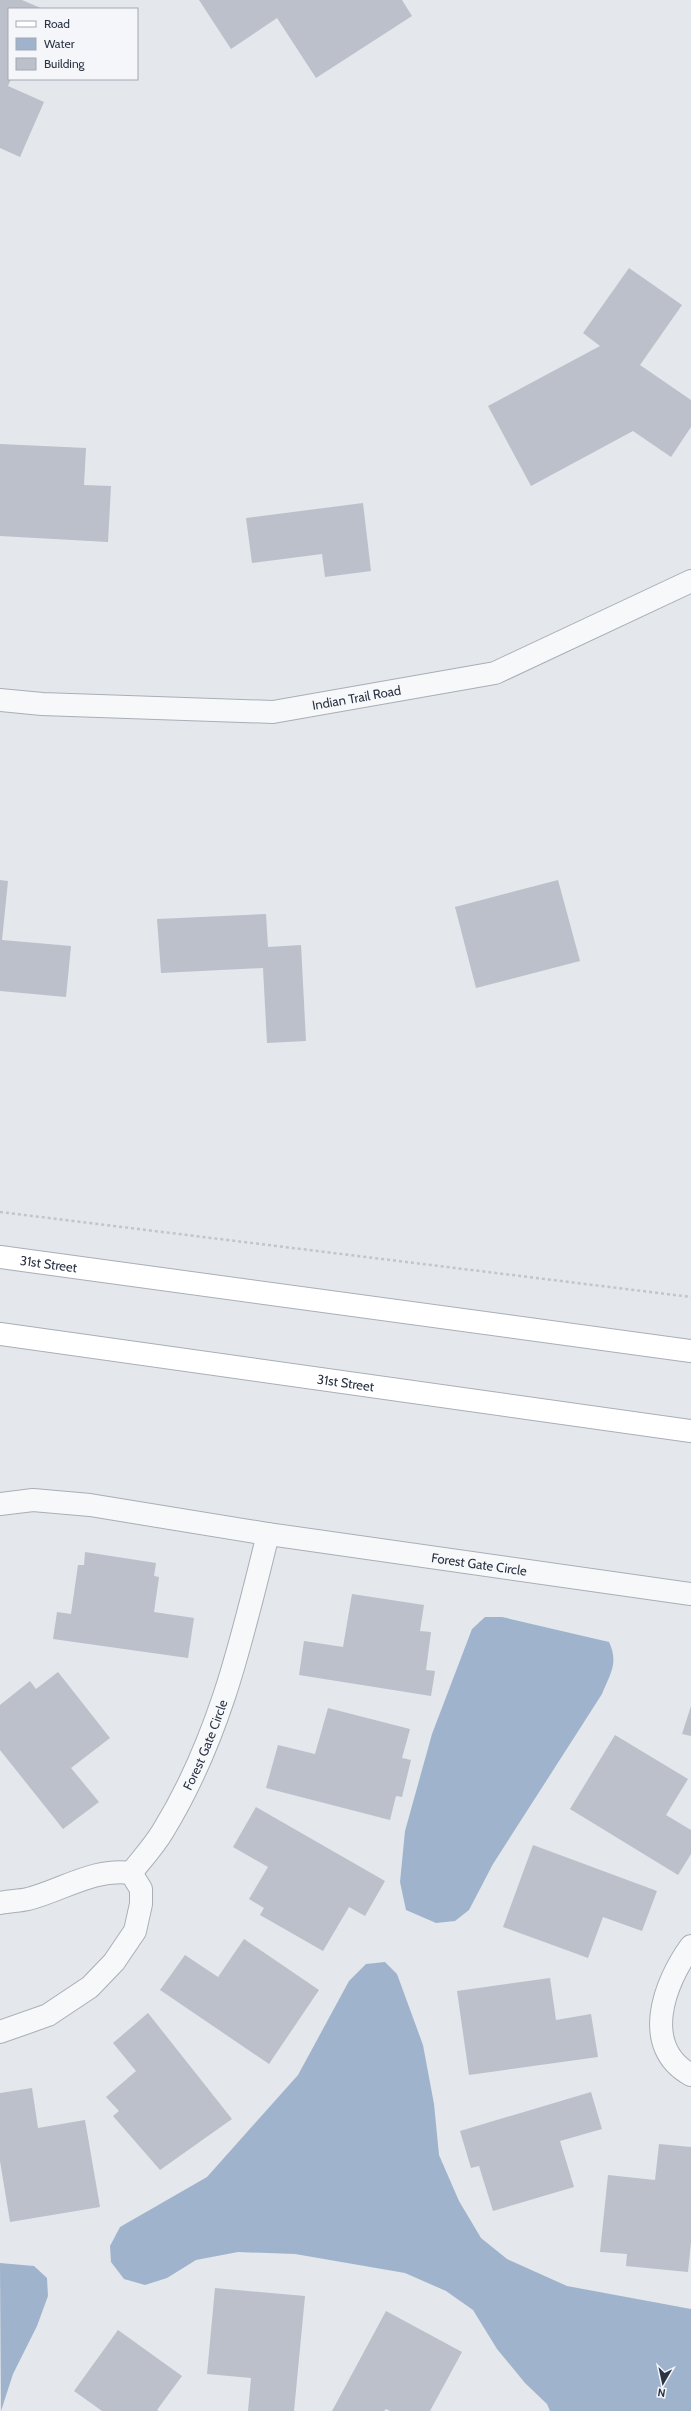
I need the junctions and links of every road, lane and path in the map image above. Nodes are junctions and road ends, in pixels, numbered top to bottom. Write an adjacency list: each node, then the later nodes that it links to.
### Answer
1 (691, 581): 2 (street, Indian Trail Road)
2 (0, 700)
3 (0, 1212): 5 (path)
4 (0, 1257): 7 (main road, 31st Street)
5 (691, 1297)
6 (0, 1334): 8 (main road, 31st Street)
7 (691, 1351)
8 (691, 1431)
9 (0, 1504): 10 (street, Forest Gate Circle)
10 (268, 1534): 11 (street, Forest Gate Circle); 12 (street, Forest Gate Circle)
11 (691, 1594)
12 (131, 1873): 13 (street); 15 (street)
13 (0, 1902)
14 (691, 1946): 16 (street)
15 (0, 2032)
16 (691, 2075)

